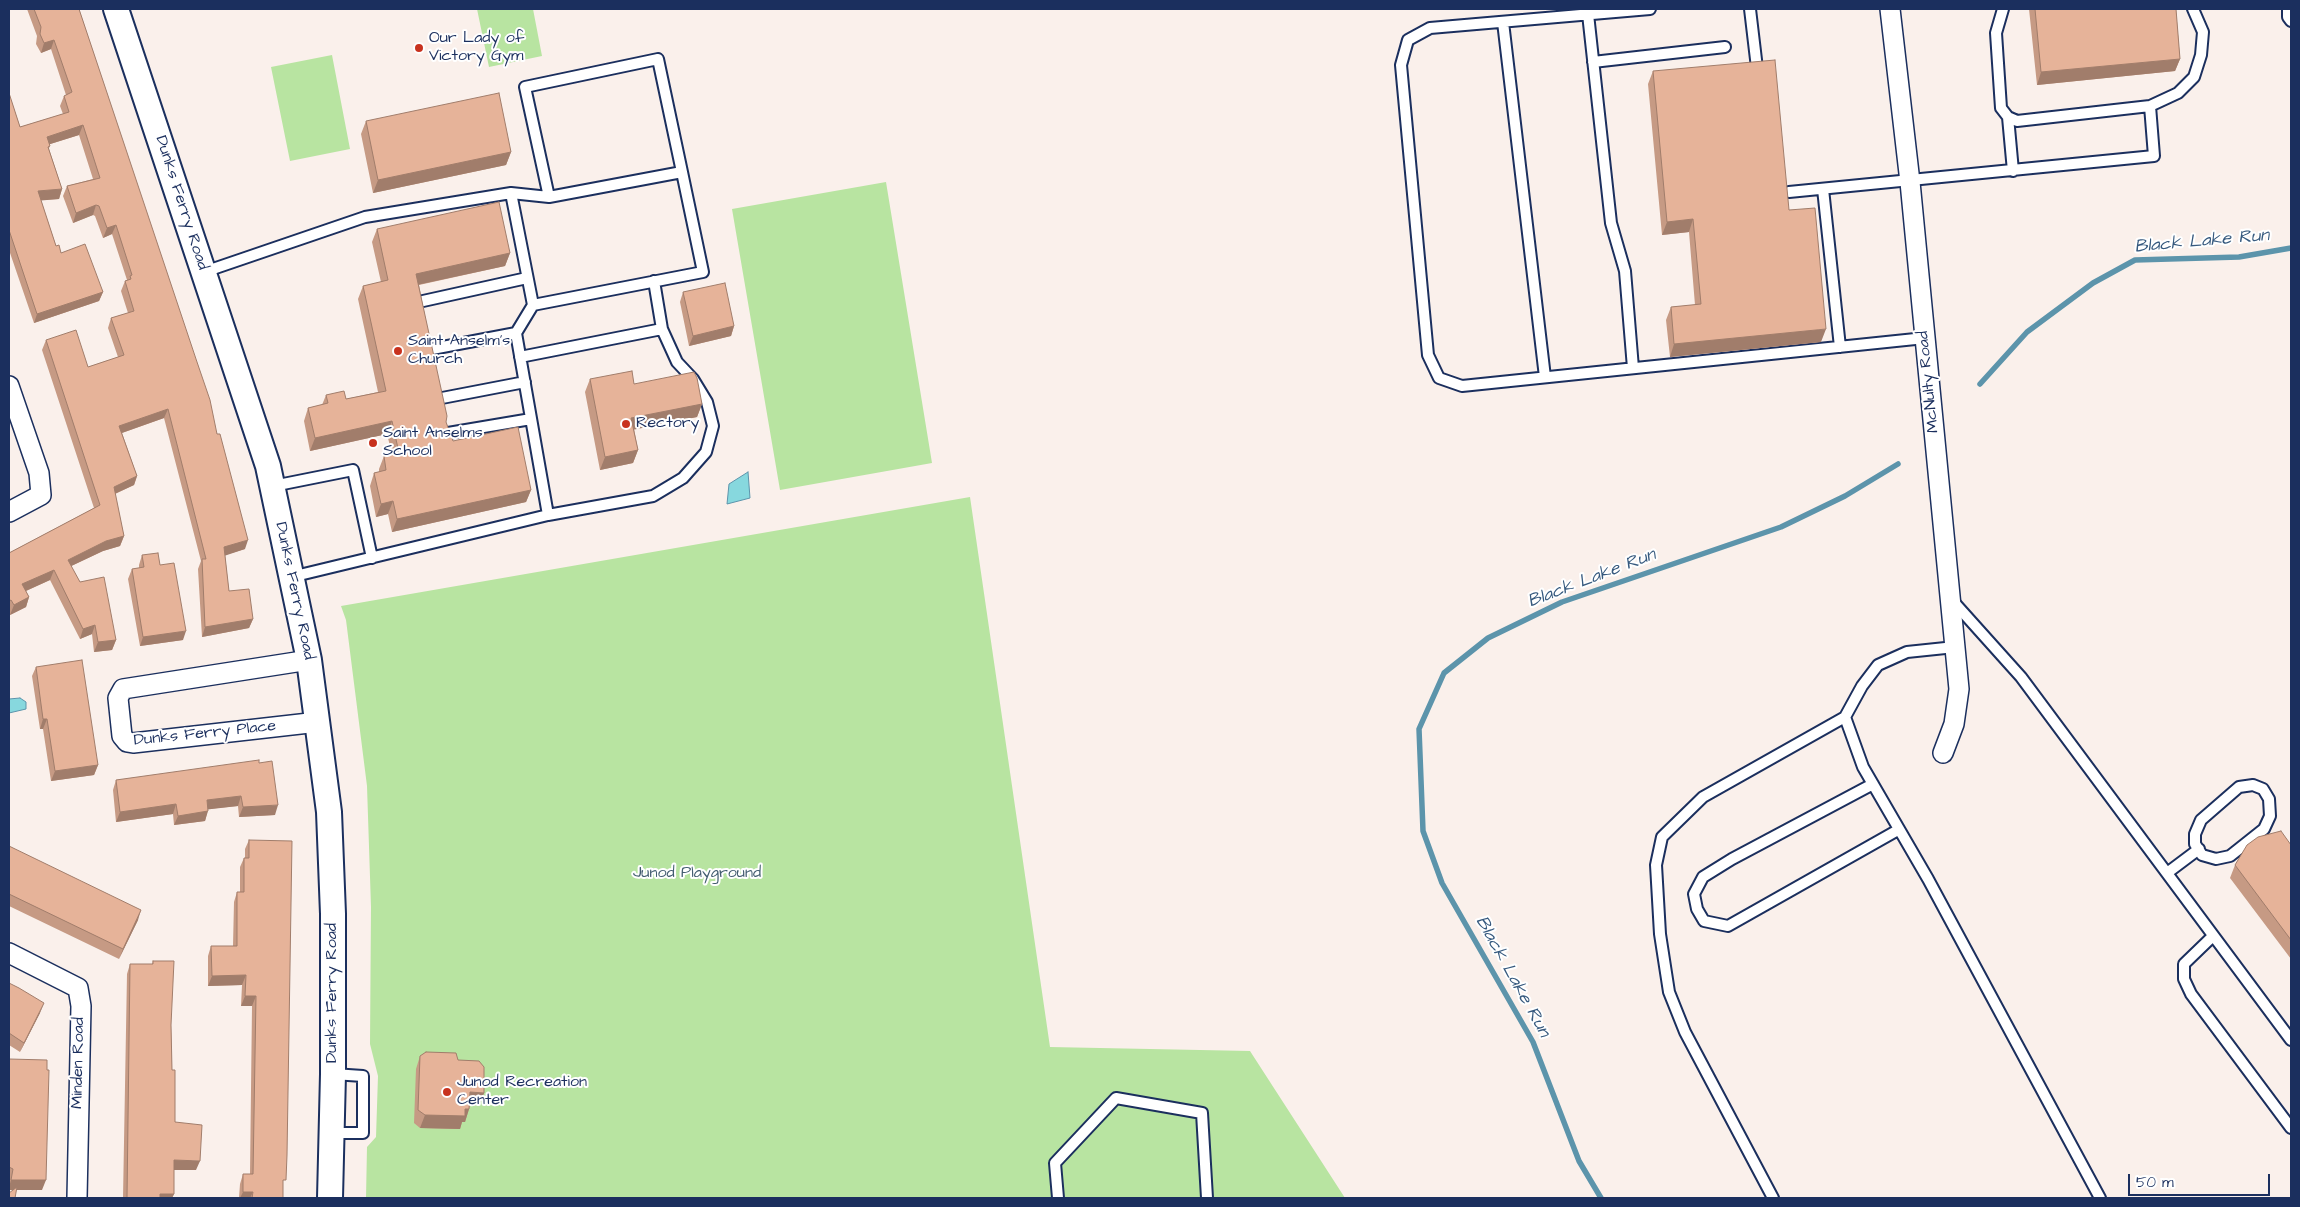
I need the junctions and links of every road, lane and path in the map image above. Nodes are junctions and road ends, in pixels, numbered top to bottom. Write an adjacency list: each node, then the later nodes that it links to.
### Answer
1 (116, 9): 23 (street, Dunks Ferry Road)
2 (1650, 9): 8 (lane)
3 (1750, 9): 13 (lane)
4 (1890, 9): 18 (street, McNulty Road)
5 (2003, 9): 15 (lane)
6 (2193, 9): 14 (lane)
7 (2288, 9): 9 (lane)
8 (1588, 14): 10 (lane); 12 (lane)
9 (2291, 21)
10 (1503, 22): 35 (lane); 35 (lane)
11 (1725, 47): 12 (lane)
12 (1593, 62): 34 (lane)
13 (1757, 68)
14 (2150, 106): 15 (lane); 16 (lane)
15 (2008, 117): 16 (lane)
16 (2013, 171): 18 (lane)
17 (682, 172): 22 (lane); 22 (lane); 25 (lane)
18 (1910, 182): 19 (lane); 30 (street, McNulty Road)
19 (1823, 189): 20 (lane); 31 (lane)
20 (1789, 192)
21 (511, 193): 22 (lane); 23 (lane); 24 (lane)
22 (549, 197)
23 (204, 272): 41 (street, Dunks Ferry Road)
24 (527, 278): 26 (lane); 27 (lane)
25 (654, 282): 27 (lane); 28 (lane)
26 (423, 300)
27 (532, 305): 29 (lane)
28 (662, 329): 33 (lane); 43 (lane)
29 (516, 333): 32 (lane); 33 (lane)
30 (1925, 338): 31 (lane); 46 (street, McNulty Road)
31 (1840, 347): 34 (lane)
32 (432, 349)
33 (520, 357): 36 (lane)
34 (1633, 368): 35 (lane)
35 (1545, 377)
36 (524, 382): 38 (lane); 39 (lane)
37 (9, 386): 42 (street)
38 (442, 398)
39 (531, 419): 40 (lane); 43 (lane)
40 (448, 434)
41 (273, 486): 44 (lane); 45 (street, Dunks Ferry Road)
42 (9, 512)
43 (548, 515): 44 (lane)
44 (372, 558): 45 (lane)
45 (291, 577): 48 (street, Dunks Ferry Road)
46 (1951, 598): 47 (street, McNulty Road); 55 (lane)
47 (1955, 647): 49 (lane); 51 (street, McNulty Road)
48 (309, 660): 50 (street, Dunks Ferry Road); 50 (street, Dunks Ferry Place)
49 (1845, 717): 52 (lane); 66 (lane)
50 (318, 722): 59 (street, Dunks Ferry Road)
51 (1943, 753)
52 (1873, 784): 53 (lane); 53 (lane)
53 (1898, 830): 67 (lane)
54 (2199, 849): 54 (lane); 55 (lane)
55 (2167, 873): 56 (lane)
56 (2213, 936): 58 (lane); 60 (lane)
57 (16, 957): 62 (street, Minden Road)
58 (2291, 1040)
59 (333, 1074): 61 (street, Dunks Ferry Road); 61 (lane)
60 (2291, 1128)
61 (332, 1133): 63 (street, Dunks Ferry Road)
62 (77, 1198)
63 (330, 1198)
64 (1058, 1198): 65 (lane)
65 (1207, 1198)
66 (1773, 1198)
67 (2100, 1198)

